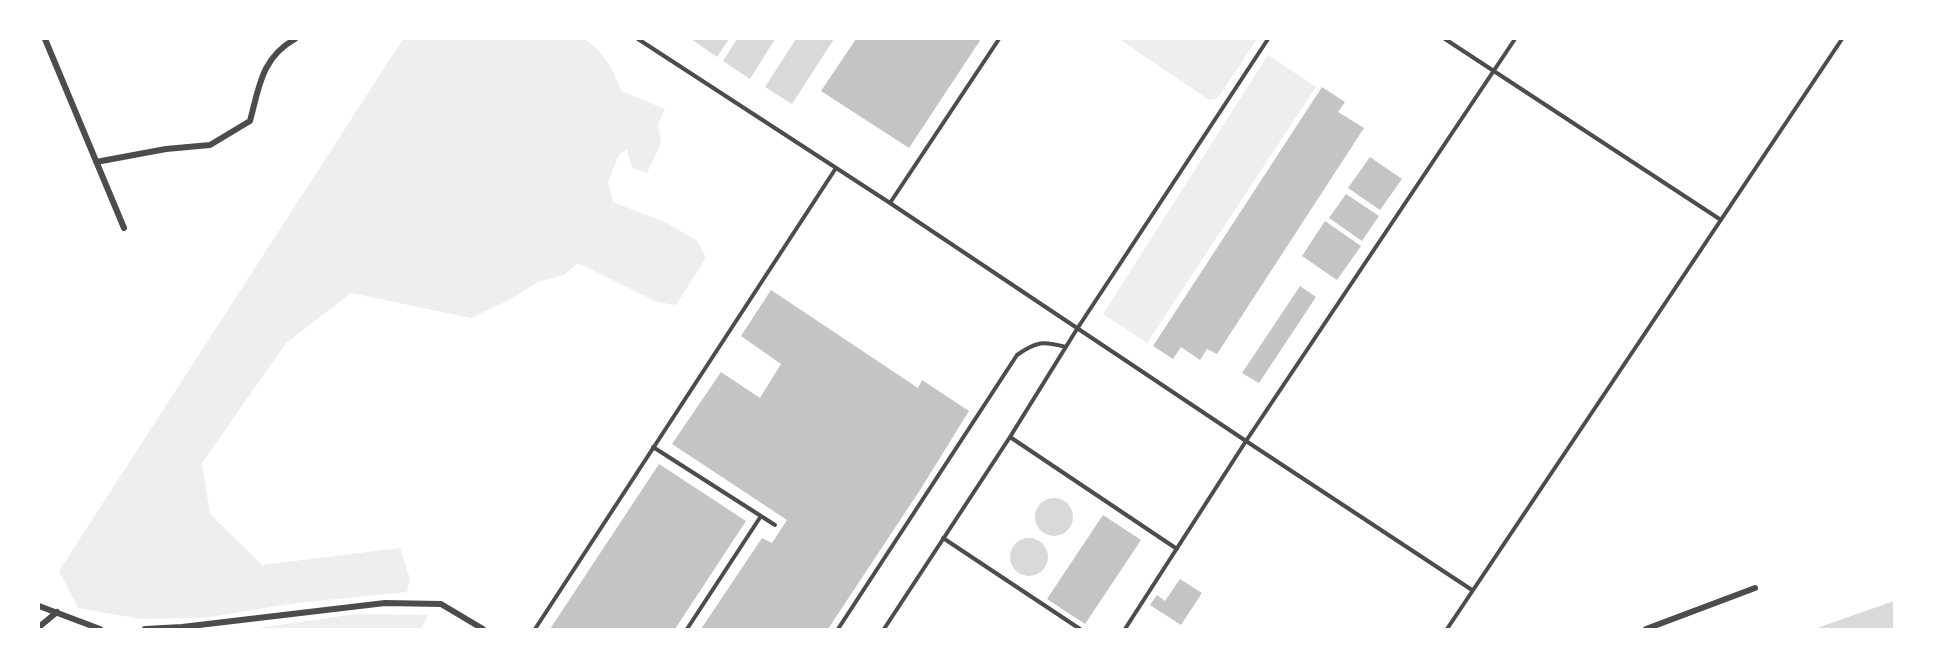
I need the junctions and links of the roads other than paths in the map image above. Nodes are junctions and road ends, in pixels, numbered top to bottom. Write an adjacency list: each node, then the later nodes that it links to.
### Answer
1 (45, 39): 10 (street)
2 (295, 39): 10 (street)
3 (638, 39): 11 (lane)
4 (999, 39): 12 (lane)
5 (1268, 39): 15 (lane)
6 (1445, 39): 9 (lane)
7 (1515, 39): 9 (lane)
8 (1842, 39): 13 (lane)
9 (1494, 71): 13 (lane); 18 (lane)
10 (96, 162): 14 (street)
11 (836, 168): 12 (lane); 19 (lane)
12 (890, 203): 15 (lane)
13 (1721, 220): 25 (lane)
14 (124, 228)
15 (1077, 330): 16 (lane); 18 (lane)
16 (1066, 347): 17 (lane); 34 (lane)
17 (1010, 437): 22 (lane); 23 (lane)
18 (1246, 441): 23 (lane); 25 (lane)
19 (653, 447): 20 (lane); 32 (lane)
20 (761, 516): 21 (lane); 33 (lane)
21 (775, 525)
22 (943, 538): 35 (lane); 36 (lane)
23 (1177, 549): 37 (lane)
24 (1755, 588): 39 (street)
25 (1472, 590): 38 (lane)
26 (39, 606): 27 (street)
27 (57, 612): 28 (street); 29 (street)
28 (39, 627)
29 (100, 629)
30 (145, 629): 31 (street)
31 (483, 629)
32 (535, 629)
33 (687, 629)
34 (838, 629)
35 (884, 629)
36 (1080, 629)
37 (1125, 629)
38 (1447, 629)
39 (1646, 629)

